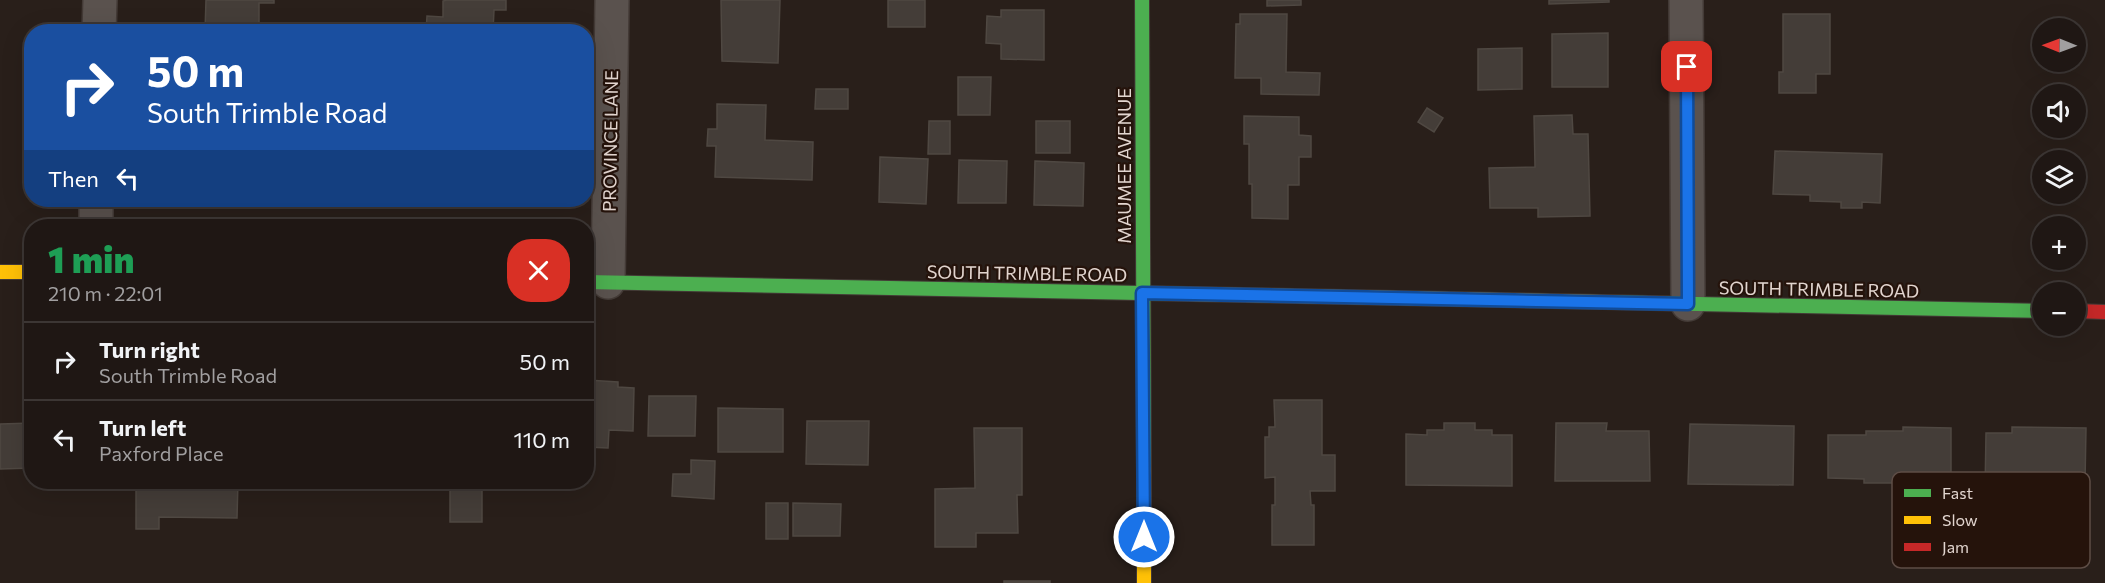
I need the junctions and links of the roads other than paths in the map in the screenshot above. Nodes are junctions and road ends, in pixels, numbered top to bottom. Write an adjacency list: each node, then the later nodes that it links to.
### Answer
1 (100, 0): 5 (street)
2 (612, 0): 8 (street, PROVINCE LANE)
3 (1142, 0): 9 (main road, MAUMEE AVENUE)
4 (1686, 0): 10 (street)
5 (99, 24)
6 (0, 272): 7 (main road)
7 (24, 272)
8 (597, 282): 9 (main road, SOUTH TRIMBLE ROAD)
9 (1142, 293): 10 (main road, SOUTH TRIMBLE ROAD); 14 (main road, MAUMEE AVENUE)
10 (1688, 304): 11 (main road, SOUTH TRIMBLE ROAD)
11 (2032, 311)
12 (2086, 311): 13 (main road)
13 (2105, 312)
14 (1144, 583)

